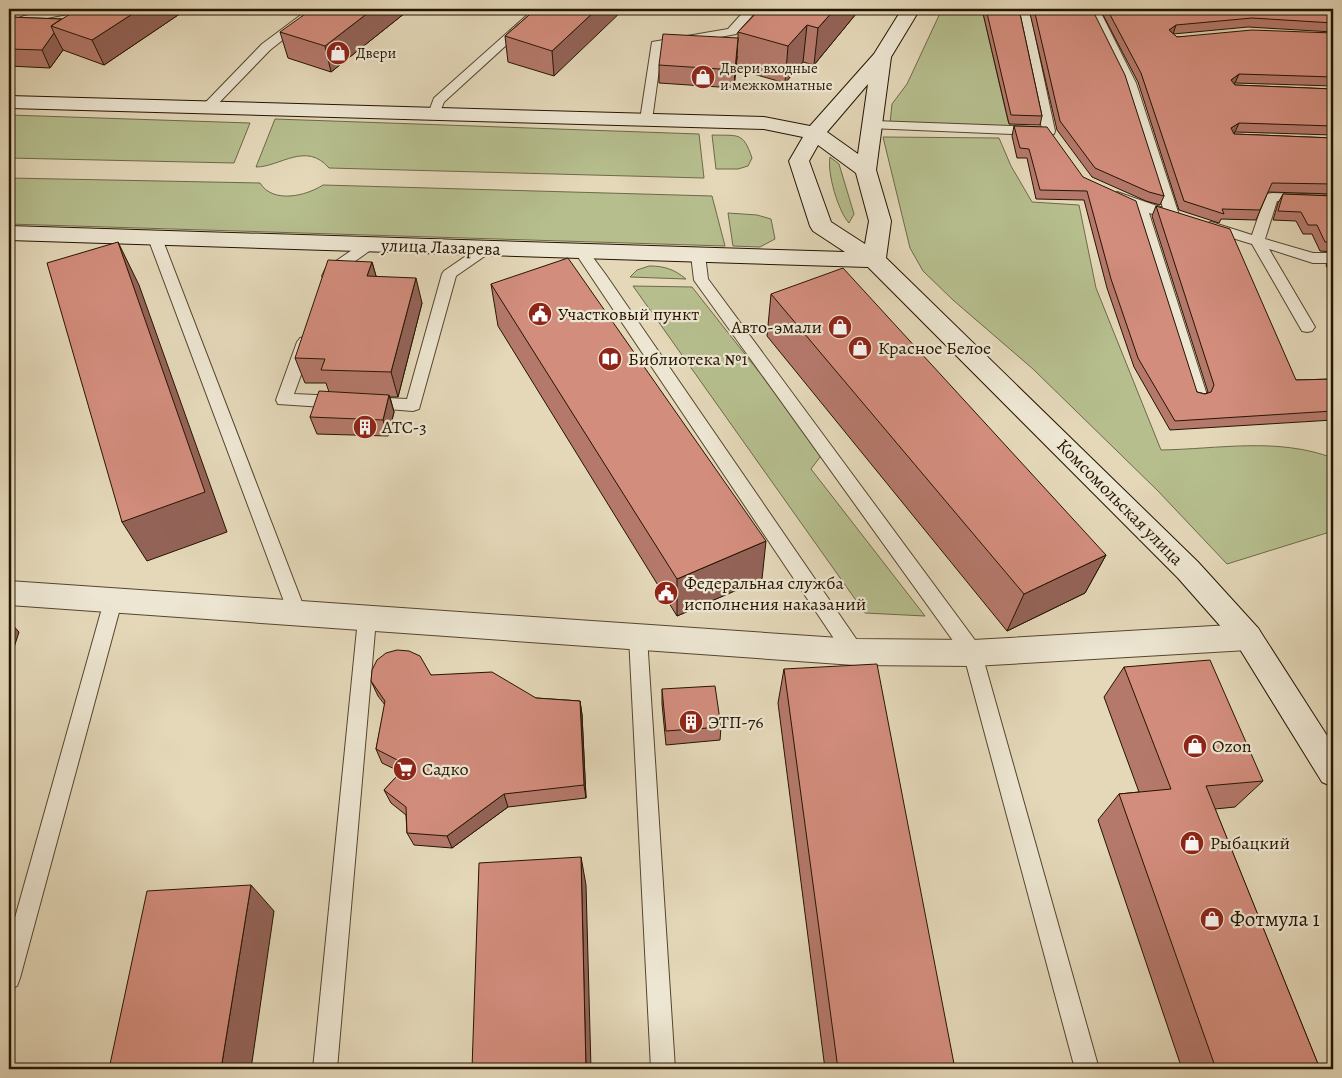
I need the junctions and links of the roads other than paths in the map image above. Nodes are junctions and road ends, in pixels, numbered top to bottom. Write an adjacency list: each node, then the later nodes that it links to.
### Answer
1 (78, 9): 8 (lane)
2 (316, 9): 11 (lane)
3 (540, 9): 12 (lane)
4 (752, 9): 13 (lane)
5 (911, 9): 9 (main road, Комсомольская улица)
6 (1023, 9): 14 (lane)
7 (1094, 9): 19 (lane)
8 (9, 26)
9 (882, 57): 14 (main road, Комсомольская улица); 15 (main road, Комсомольская улица)
10 (9, 102): 11 (main road)
11 (208, 108): 12 (main road)
12 (434, 114): 13 (main road)
13 (646, 120): 15 (main road)
14 (874, 125): 16 (main road, Комсомольская улица)
15 (815, 133): 16 (main road); 29 (main road, Комсомольская улица)
16 (866, 170): 29 (main road, Комсомольская улица)
17 (1104, 190): 19 (lane)
18 (1333, 199): 23 (lane)
19 (1140, 206): 33 (lane)
20 (1200, 224): 23 (lane)
21 (9, 233): 22 (main road, улица Лазарева)
22 (154, 238): 24 (main road, улица Лазарева); 36 (lane)
23 (1257, 241): 28 (lane); 32 (lane)
24 (370, 244): 25 (main road, улица Лазарева); 30 (lane)
25 (487, 248): 26 (main road, улица Лазарева); 31 (lane)
26 (581, 251): 27 (main road, улица Лазарева); 40 (lane)
27 (698, 255): 29 (main road, улица Лазарева); 41 (lane)
28 (1333, 258)
29 (874, 260): 39 (main road, Комсомольская улица)
30 (324, 291)
31 (310, 327)
32 (1307, 327)
33 (1200, 395)
34 (9, 589): 35 (main road)
35 (113, 600): 36 (main road); 43 (lane)
36 (298, 615): 37 (main road)
37 (367, 619): 38 (main road); 44 (lane)
38 (638, 637): 40 (main road); 45 (lane)
39 (1248, 637): 41 (main road); 42 (main road, Комсомольская улица)
40 (854, 652): 41 (main road)
41 (973, 654): 46 (lane)
42 (1333, 772)
43 (9, 978)
44 (325, 1069)
45 (663, 1069)
46 (1087, 1069)

